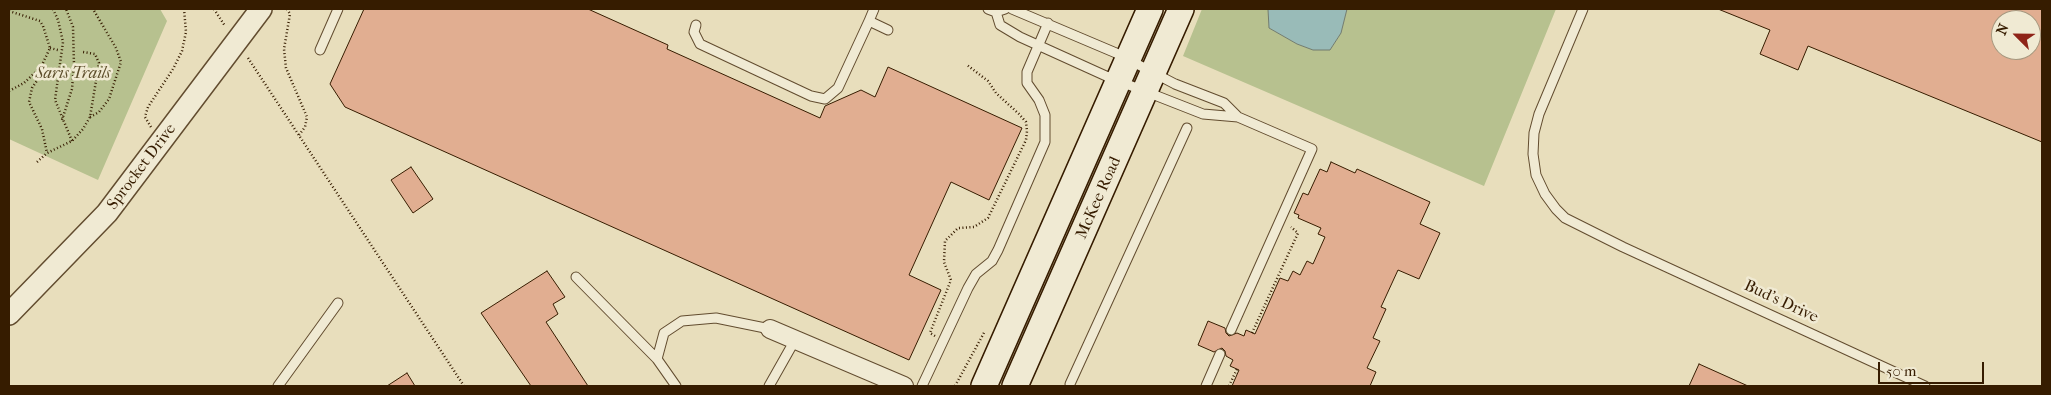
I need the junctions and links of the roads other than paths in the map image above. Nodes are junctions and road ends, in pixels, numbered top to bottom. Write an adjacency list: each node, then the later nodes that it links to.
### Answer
1 (261, 9): 21 (street, Sprocket Drive)
2 (338, 9): 14 (lane)
3 (874, 9): 9 (lane)
4 (1012, 9): 10 (lane)
5 (1150, 9): 15 (main road, McKee Road)
6 (1181, 9): 16 (main road, McKee Road)
7 (1583, 9): 36 (lane, Bud's Drive)
8 (996, 10): 13 (lane)
9 (869, 21): 11 (lane); 12 (lane)
10 (1048, 23): 13 (lane); 15 (lane)
11 (696, 25)
12 (888, 30)
13 (1037, 45): 15 (lane); 32 (lane)
14 (320, 50)
15 (1124, 71): 16 (lane); 16 (lane); 33 (main road, McKee Road)
16 (1150, 83): 17 (lane); 17 (lane); 34 (main road, McKee Road)
17 (1238, 117): 23 (lane)
18 (1187, 128): 27 (lane)
19 (576, 277): 26 (lane)
20 (338, 303): 28 (lane)
21 (9, 314)
22 (770, 329): 24 (street); 26 (lane)
23 (1231, 330)
24 (795, 340): 30 (lane); 31 (street)
25 (1220, 354): 35 (lane)
26 (657, 359): 29 (lane)
27 (1070, 384)
28 (278, 386)
29 (676, 386)
30 (769, 386)
31 (904, 386)
32 (922, 386)
33 (984, 386)
34 (1015, 386)
35 (1206, 386)
36 (1925, 386)

